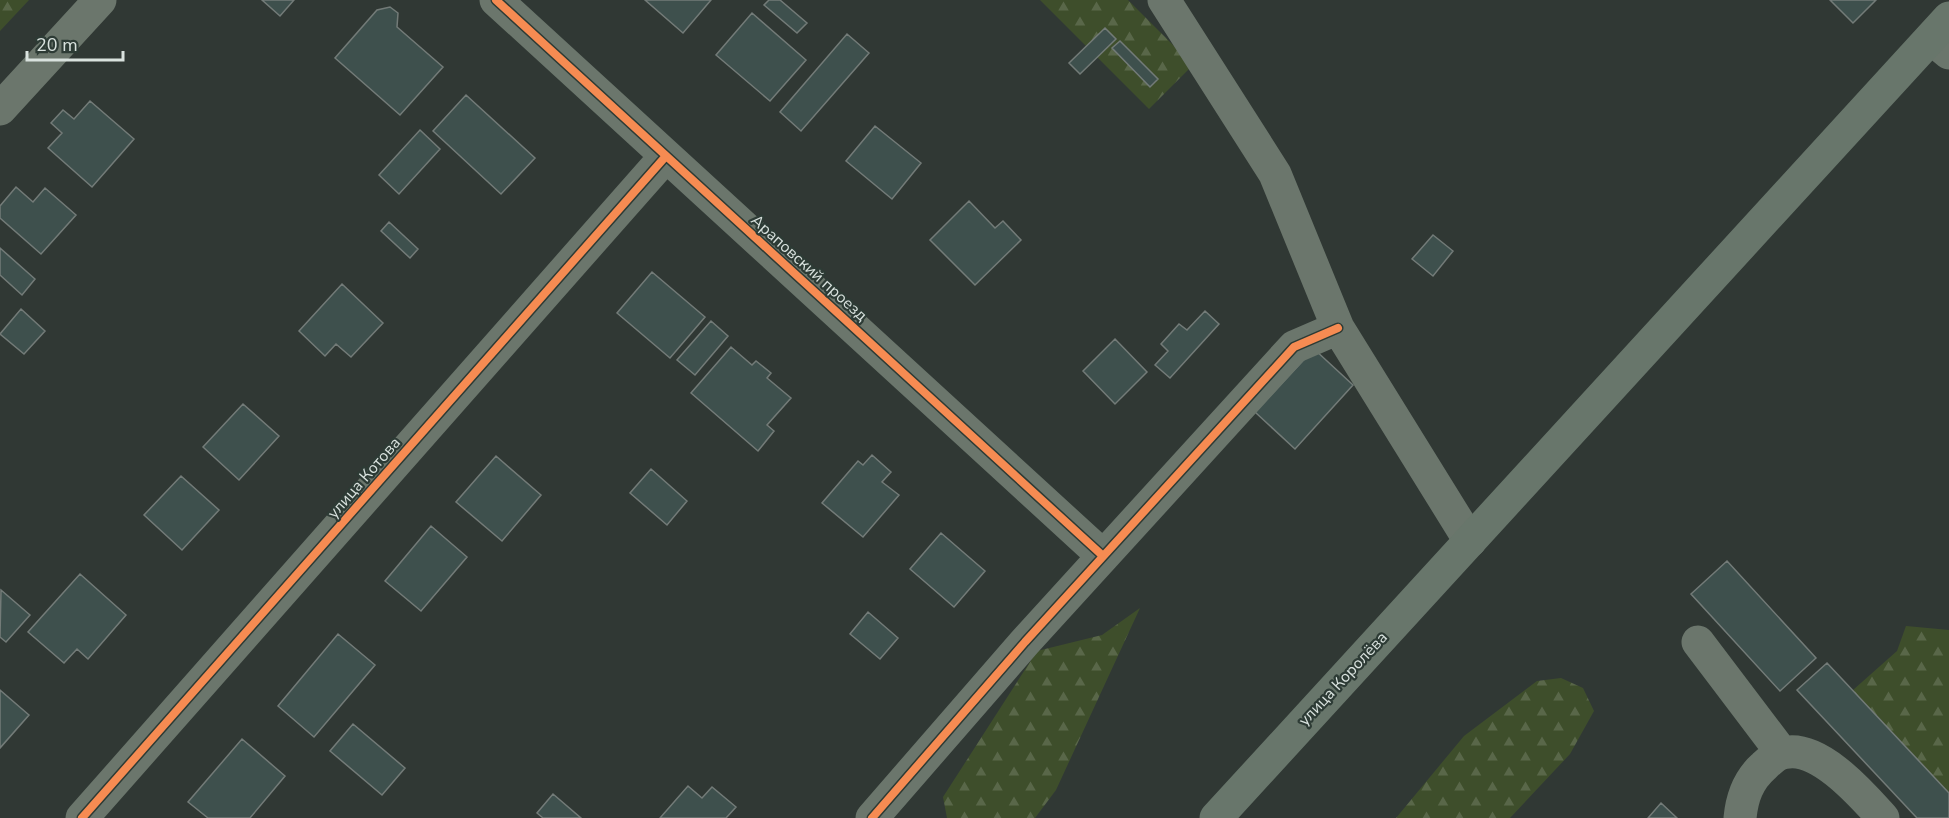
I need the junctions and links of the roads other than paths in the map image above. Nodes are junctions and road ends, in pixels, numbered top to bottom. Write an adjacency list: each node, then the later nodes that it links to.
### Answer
1 (100, 0): 5 (street)
2 (496, 0): 6 (street, Араповский проезд)
3 (1164, 0): 7 (street)
4 (1943, 36): 8 (main road, улица Королёва)
5 (0, 109)
6 (666, 156): 9 (street, Араповский проезд); 12 (street, улица Котова)
7 (1338, 328): 8 (street); 9 (street)
8 (1470, 541): 14 (main road, улица Королёва)
9 (1103, 556): 13 (street)
10 (1698, 642): 11 (street)
11 (1782, 753): 15 (street); 16 (street)
12 (82, 818)
13 (872, 818)
14 (1216, 818)
15 (1740, 818)
16 (1883, 818)

